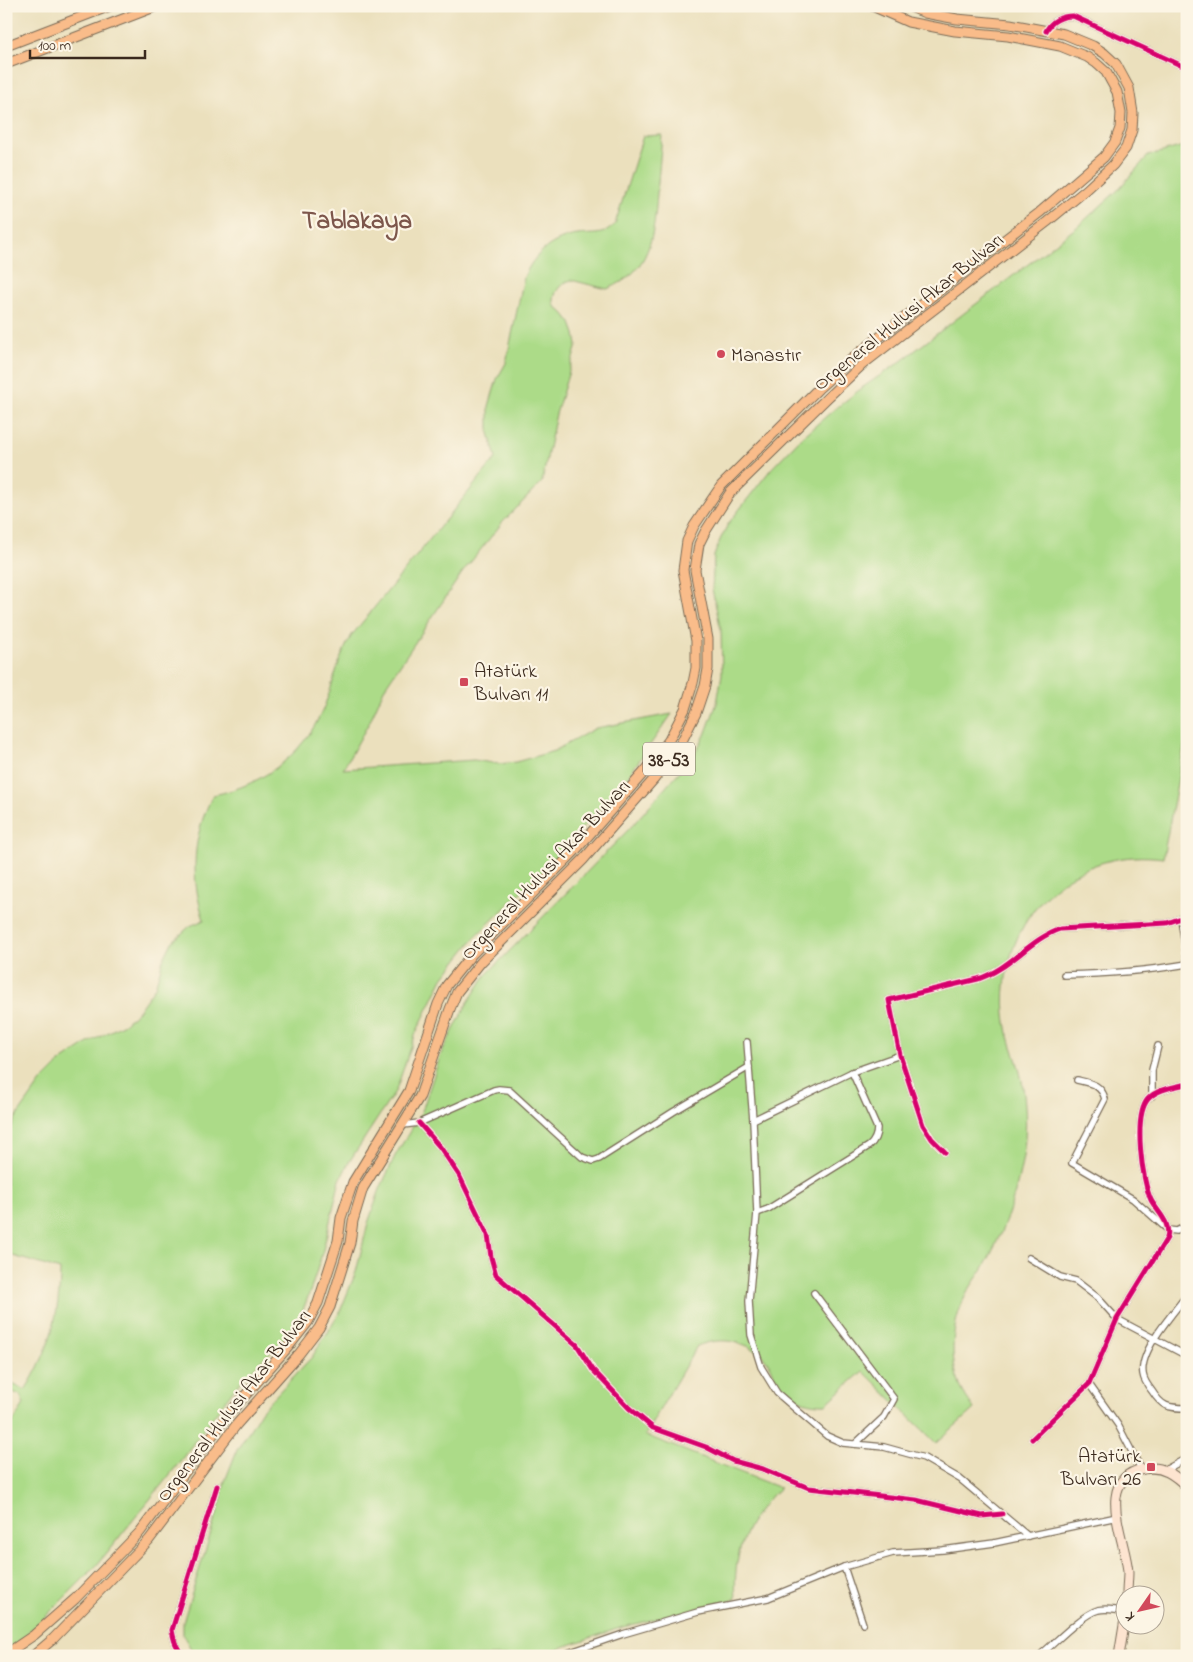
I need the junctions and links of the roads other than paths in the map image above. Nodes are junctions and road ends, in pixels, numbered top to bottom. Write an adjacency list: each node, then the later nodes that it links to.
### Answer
1 (110, 6): 6 (main road)
2 (157, 6): 7 (main road)
3 (872, 6): 51 (main road, Orgeneral Hulusi Akar Bulvarı / 38-53)
4 (910, 7): 5 (main road, Orgeneral Hulusi Akar Bulvarı / 38-53)
5 (1046, 31): 8 (street); 23 (main road, Orgeneral Hulusi Akar Bulvarı / 38-53)
6 (6, 46)
7 (6, 64)
8 (1187, 68)
9 (1184, 918): 10 (street); 15 (street)
10 (1187, 959)
11 (1187, 964): 12 (street)
12 (1064, 975)
13 (747, 1042): 16 (street)
14 (1158, 1046): 20 (street)
15 (900, 1055): 17 (street); 24 (street)
16 (749, 1067): 21 (street); 22 (street)
17 (852, 1072): 21 (street); 25 (street)
18 (1077, 1080): 27 (street)
19 (1187, 1084): 20 (street)
20 (1152, 1096): 27 (street)
21 (753, 1120): 25 (street)
22 (419, 1123): 23 (street); 43 (street)
23 (403, 1125): 52 (main road, Orgeneral Hulusi Akar Bulvarı / 38-53)
24 (945, 1152)
25 (757, 1213): 37 (street)
26 (1187, 1225): 27 (street)
27 (1168, 1230): 31 (street)
28 (1029, 1258): 31 (street)
29 (814, 1293): 37 (street)
30 (1187, 1295): 32 (street)
31 (1117, 1319): 32 (street); 34 (street)
32 (1153, 1338): 33 (street); 35 (street)
33 (1187, 1356)
34 (1089, 1384): 36 (street); 39 (street)
35 (1187, 1408)
36 (1032, 1439)
37 (855, 1444): 43 (street)
38 (1187, 1458): 40 (street)
39 (1141, 1469): 40 (street); 44 (street)
40 (1165, 1470): 42 (street)
41 (217, 1486): 53 (street)
42 (1187, 1487)
43 (1002, 1514): 45 (street)
44 (1118, 1517): 45 (street); 47 (street)
45 (1028, 1536): 46 (street)
46 (844, 1567): 49 (street); 54 (street)
47 (1127, 1584)
48 (1116, 1611): 55 (street)
49 (863, 1624)
50 (1122, 1634): 56 (street)
51 (6, 1654)
52 (33, 1656)
53 (184, 1656)
54 (559, 1656)
55 (1039, 1656)
56 (1119, 1656)

